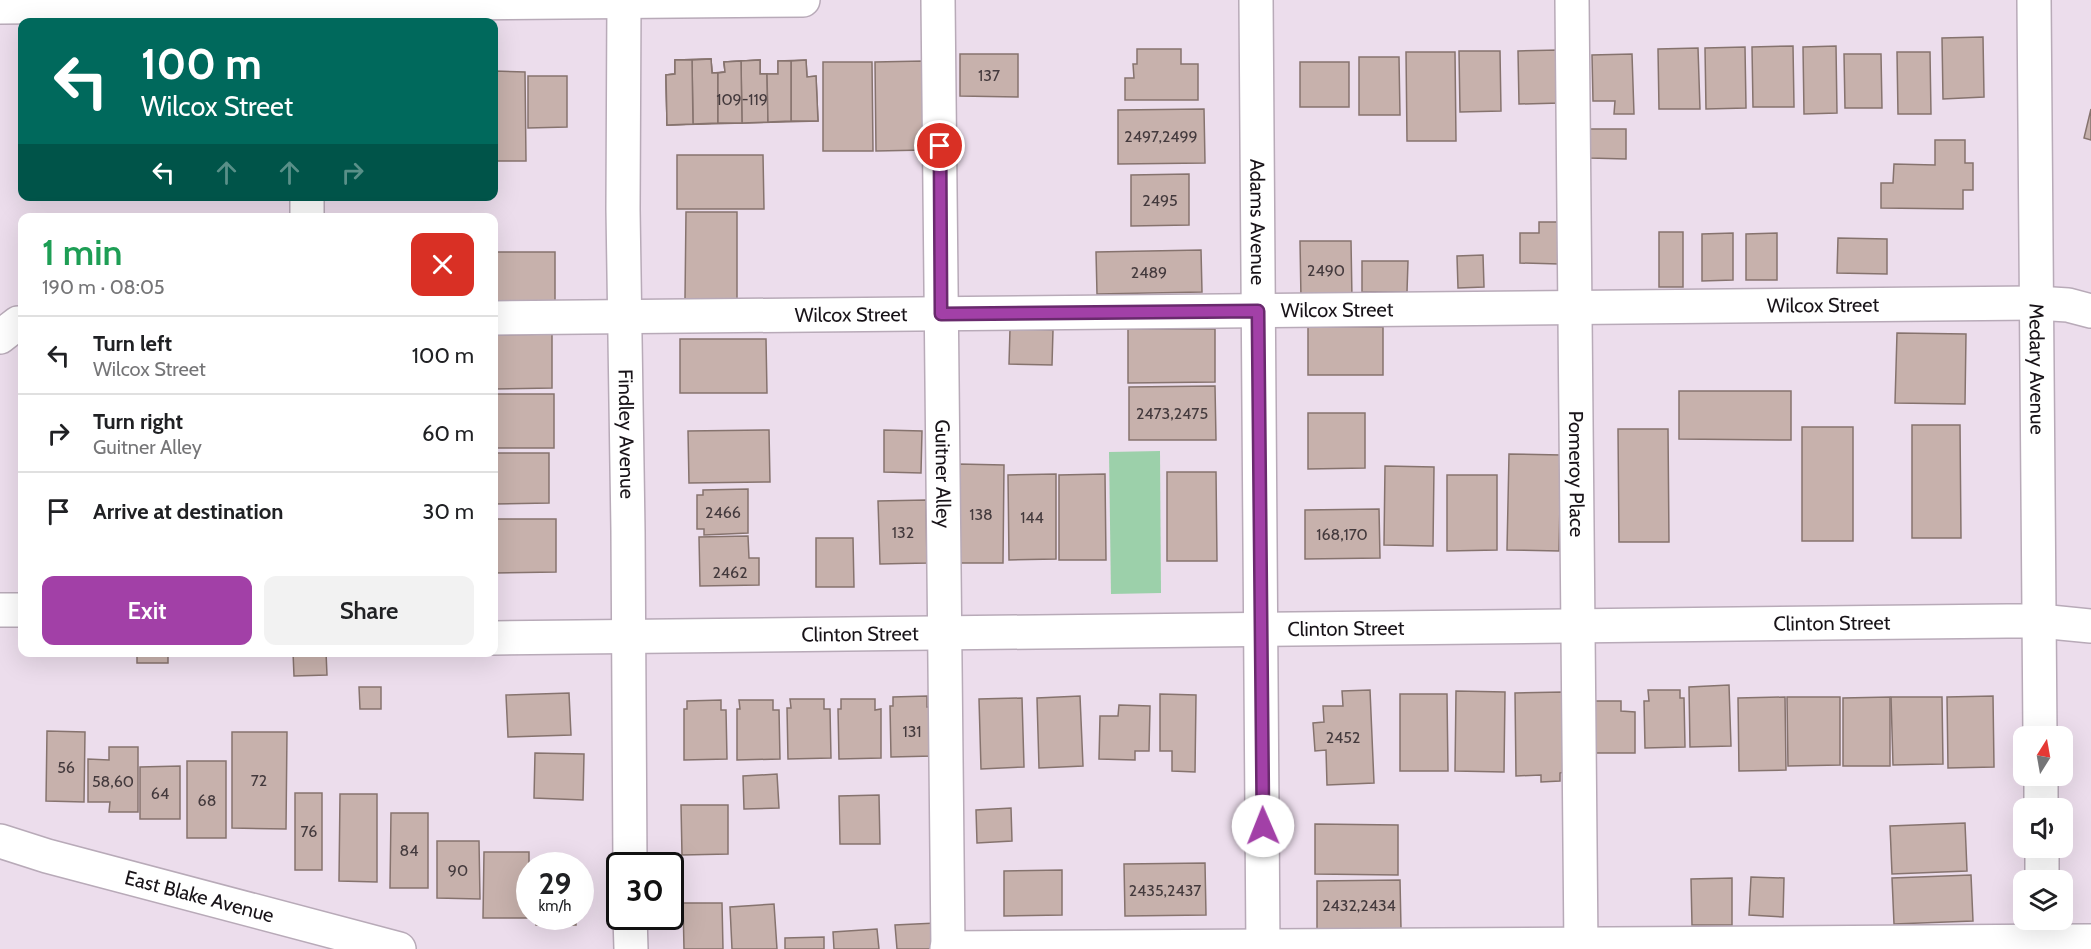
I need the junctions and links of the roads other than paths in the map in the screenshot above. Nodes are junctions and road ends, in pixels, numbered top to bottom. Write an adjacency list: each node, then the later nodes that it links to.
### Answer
1 (803, 0): 6 (street)
2 (938, 0): 13 (street, Guitner Alley)
3 (1256, 0): 12 (street, Adams Avenue)
4 (1572, 0): 10 (street, Pomeroy Place)
5 (2034, 0): 9 (street, Medary Avenue)
6 (624, 1): 8 (street); 14 (street, Findley Avenue)
7 (0, 7): 8 (street)
8 (304, 9)
9 (2037, 303): 10 (street, Wilcox Street); 11 (street, Wilcox Street); 20 (street, Medary Avenue)
10 (1575, 308): 12 (street, Wilcox Street); 22 (street, Pomeroy Place)
11 (2091, 310)
12 (1258, 311): 13 (street, Wilcox Street); 23 (street, Adams Avenue)
13 (941, 314): 14 (street, Wilcox Street); 24 (street, Guitner Alley)
14 (625, 317): 15 (street, Wilcox Street); 25 (street, Findley Avenue)
15 (498, 318)
16 (18, 323): 17 (street)
17 (0, 337)
18 (0, 610): 19 (street)
19 (18, 610)
20 (2040, 621): 21 (street, Clinton Street); 22 (street, Clinton Street); 27 (street, Medary Avenue)
21 (2091, 626)
22 (1578, 627): 23 (street, Clinton Street); 33 (street, Pomeroy Place)
23 (1261, 630): 24 (street, Clinton Street); 34 (street, Adams Avenue)
24 (944, 633): 25 (street, Clinton Street); 35 (street, Guitner Alley)
25 (627, 637): 26 (street, Clinton Street); 29 (street, Findley Avenue)
26 (498, 638)
27 (2040, 726)
28 (0, 840): 36 (street, East Blake Avenue)
29 (630, 852)
30 (630, 930): 37 (street)
31 (2042, 936): 32 (street); 33 (street)
32 (2091, 941)
33 (1581, 946): 34 (street)
34 (1263, 947): 35 (street)
35 (948, 948)
36 (399, 949)
37 (631, 949)

